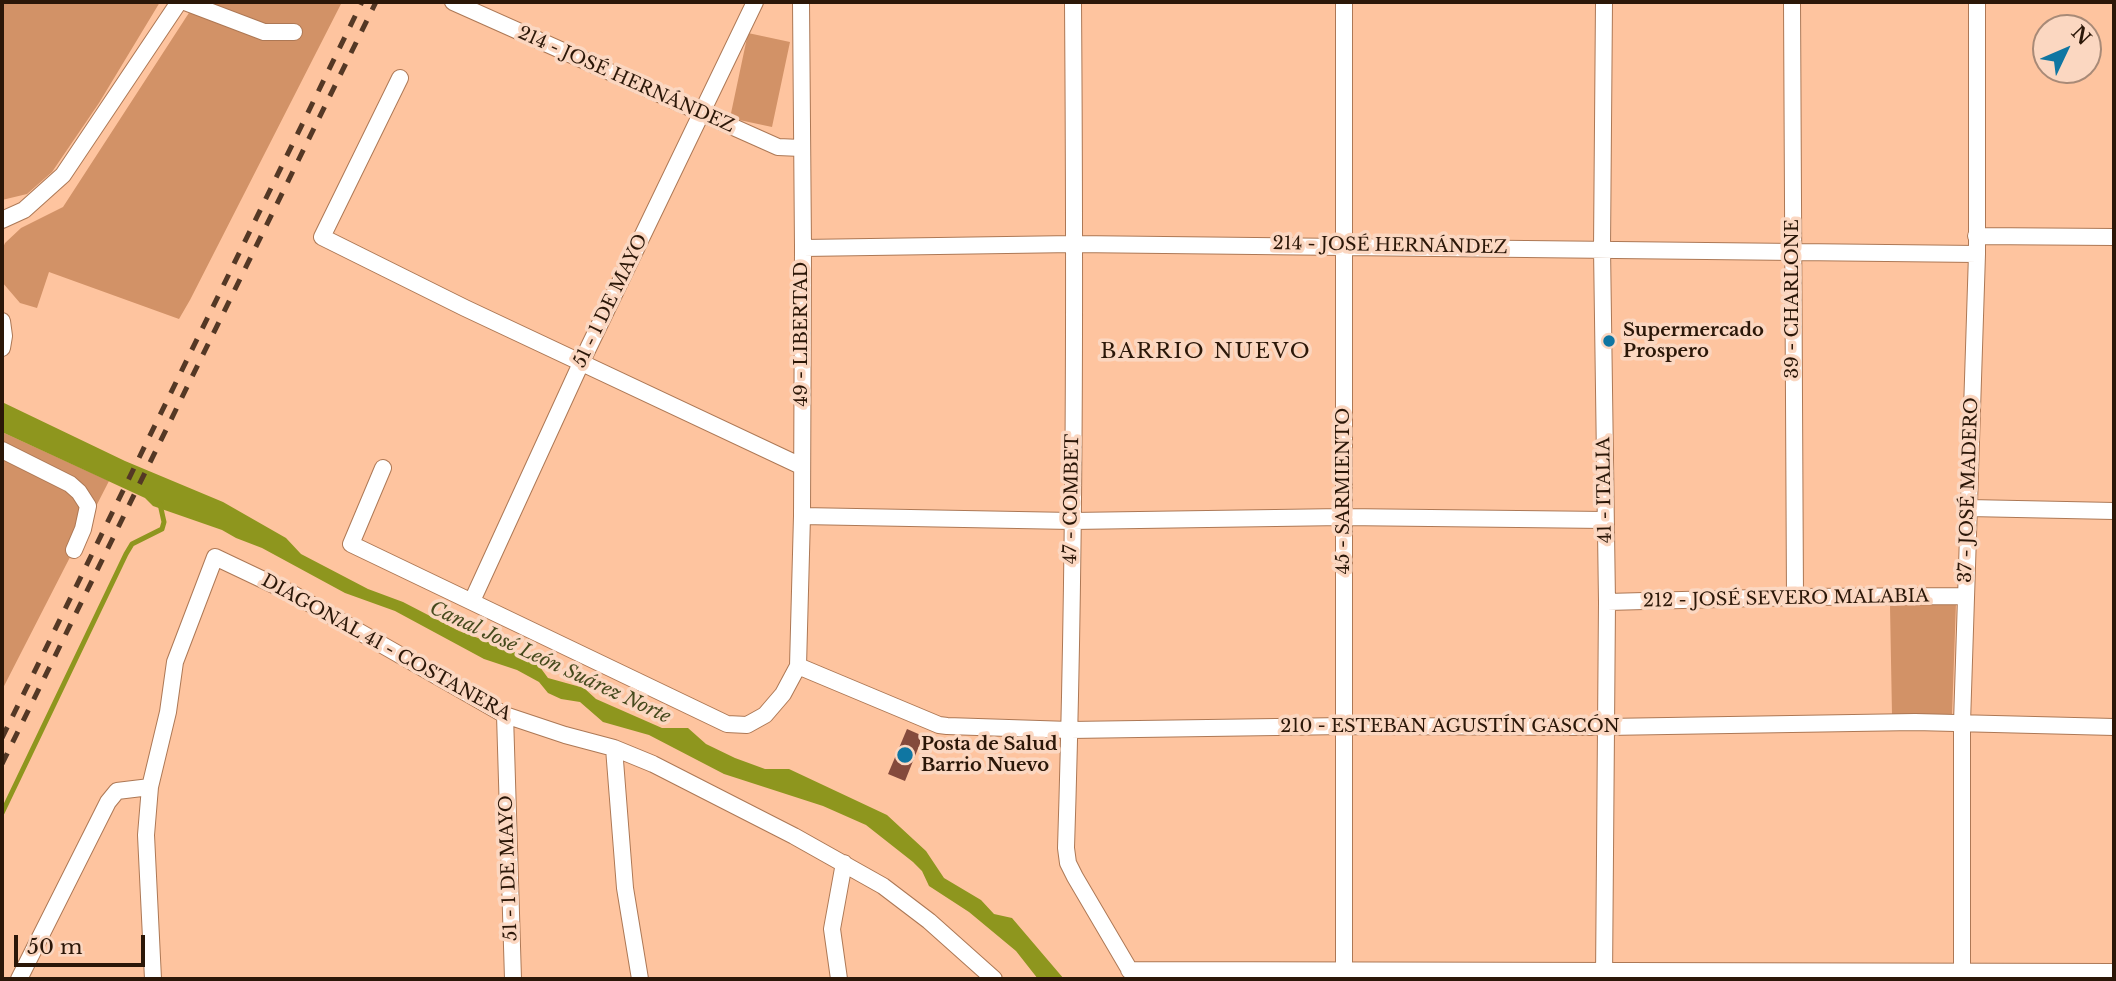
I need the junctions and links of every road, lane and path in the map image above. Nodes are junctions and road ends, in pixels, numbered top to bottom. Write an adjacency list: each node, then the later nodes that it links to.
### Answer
1 (179, 2): 15 (street)
2 (185, 2): 11 (street)
3 (453, 2): 13 (street, 214 - JOSÉ HERNÁNDEZ)
4 (755, 2): 13 (street, 51 - 1 DE MAYO)
5 (801, 2): 14 (street, 49 - LIBERTAD)
6 (1073, 2): 18 (street, 47 - COMBET)
7 (1344, 2): 19 (street, 45 - SARMIENTO)
8 (1604, 2): 21 (street, 41 - ITALIA)
9 (1792, 2): 22 (street, 39 - CHARLONE)
10 (1977, 2): 16 (street, 37 - JOSÉ MADERO)
11 (294, 32)
12 (400, 78): 26 (street)
13 (702, 114): 14 (street, 214 - JOSÉ HERNÁNDEZ); 26 (street, 51 - 1 DE MAYO)
14 (801, 148): 20 (street, 49 - LIBERTAD)
15 (2, 220)
16 (1976, 236): 17 (street); 23 (street, 37 - JOSÉ MADERO)
17 (2114, 237)
18 (1074, 244): 19 (street, 214 - JOSÉ HERNÁNDEZ); 20 (street, 214 - JOSÉ HERNÁNDEZ); 35 (street, 47 - COMBET)
19 (1345, 246): 21 (street, 214 - JOSÉ HERNÁNDEZ); 33 (street, 45 - SARMIENTO)
20 (803, 248): 28 (street, 49 - LIBERTAD)
21 (1602, 248): 22 (street, 214 - JOSÉ HERNÁNDEZ); 34 (street, 41 - ITALIA)
22 (1793, 252): 23 (street, 214 - JOSÉ HERNÁNDEZ); 38 (street, 39 - CHARLONE)
23 (1977, 254): 30 (street, 37 - JOSÉ MADERO)
24 (2, 321): 25 (street)
25 (2, 348)
26 (582, 361): 28 (street); 39 (street, 51 - 1 DE MAYO)
27 (2, 450): 36 (street)
28 (801, 466): 32 (street, 49 - LIBERTAD)
29 (383, 468): 39 (street)
30 (1969, 508): 31 (street); 37 (street, 37 - JOSÉ MADERO)
31 (2114, 511)
32 (802, 516): 35 (street); 41 (street, 49 - LIBERTAD)
33 (1343, 517): 34 (street); 35 (street); 44 (street, 45 - SARMIENTO)
34 (1605, 520): 40 (street, 41 - ITALIA)
35 (1072, 521): 47 (street, 47 - COMBET)
36 (75, 550)
37 (1966, 596): 38 (street, 212 - JOSÉ SEVERO MALABIA); 43 (street, 37 - JOSÉ MADERO)
38 (1795, 597): 40 (street, 212 - JOSÉ SEVERO MALABIA)
39 (472, 601): 41 (street)
40 (1607, 602): 45 (street, 41 - ITALIA)
41 (798, 666): 47 (street, 210 - ESTEBAN AGUSTÍN GASCÓN)
42 (505, 715): 48 (street, DIAGONAL 41 - COSTANERA); 49 (street, DIAGONAL 41 - COSTANERA); 58 (street, 51 - 1 DE MAYO)
43 (1962, 723): 45 (street, 210 - ESTEBAN AGUSTÍN GASCÓN); 46 (street, 210 - ESTEBAN AGUSTÍN GASCÓN); 54 (street, 37 - JOSÉ MADERO)
44 (1345, 726): 45 (street, 210 - ESTEBAN AGUSTÍN GASCÓN); 47 (street, 210 - ESTEBAN AGUSTÍN GASCÓN); 53 (street, 45 - SARMIENTO)
45 (1606, 727): 55 (street, 41 - ITALIA)
46 (2114, 727)
47 (1070, 730): 52 (street, 47 - COMBET)
48 (614, 748): 50 (street, DIAGONAL 41 - COSTANERA); 59 (street)
49 (150, 788): 56 (street); 57 (street)
50 (844, 863): 60 (street); 61 (street, DIAGONAL 41 - COSTANERA)
51 (2114, 972): 54 (street)
52 (1132, 975): 53 (street)
53 (1344, 975): 55 (street)
54 (1962, 975): 55 (street)
55 (1604, 976)
56 (19, 979)
57 (153, 979)
58 (513, 979)
59 (640, 979)
60 (839, 979)
61 (994, 979)

